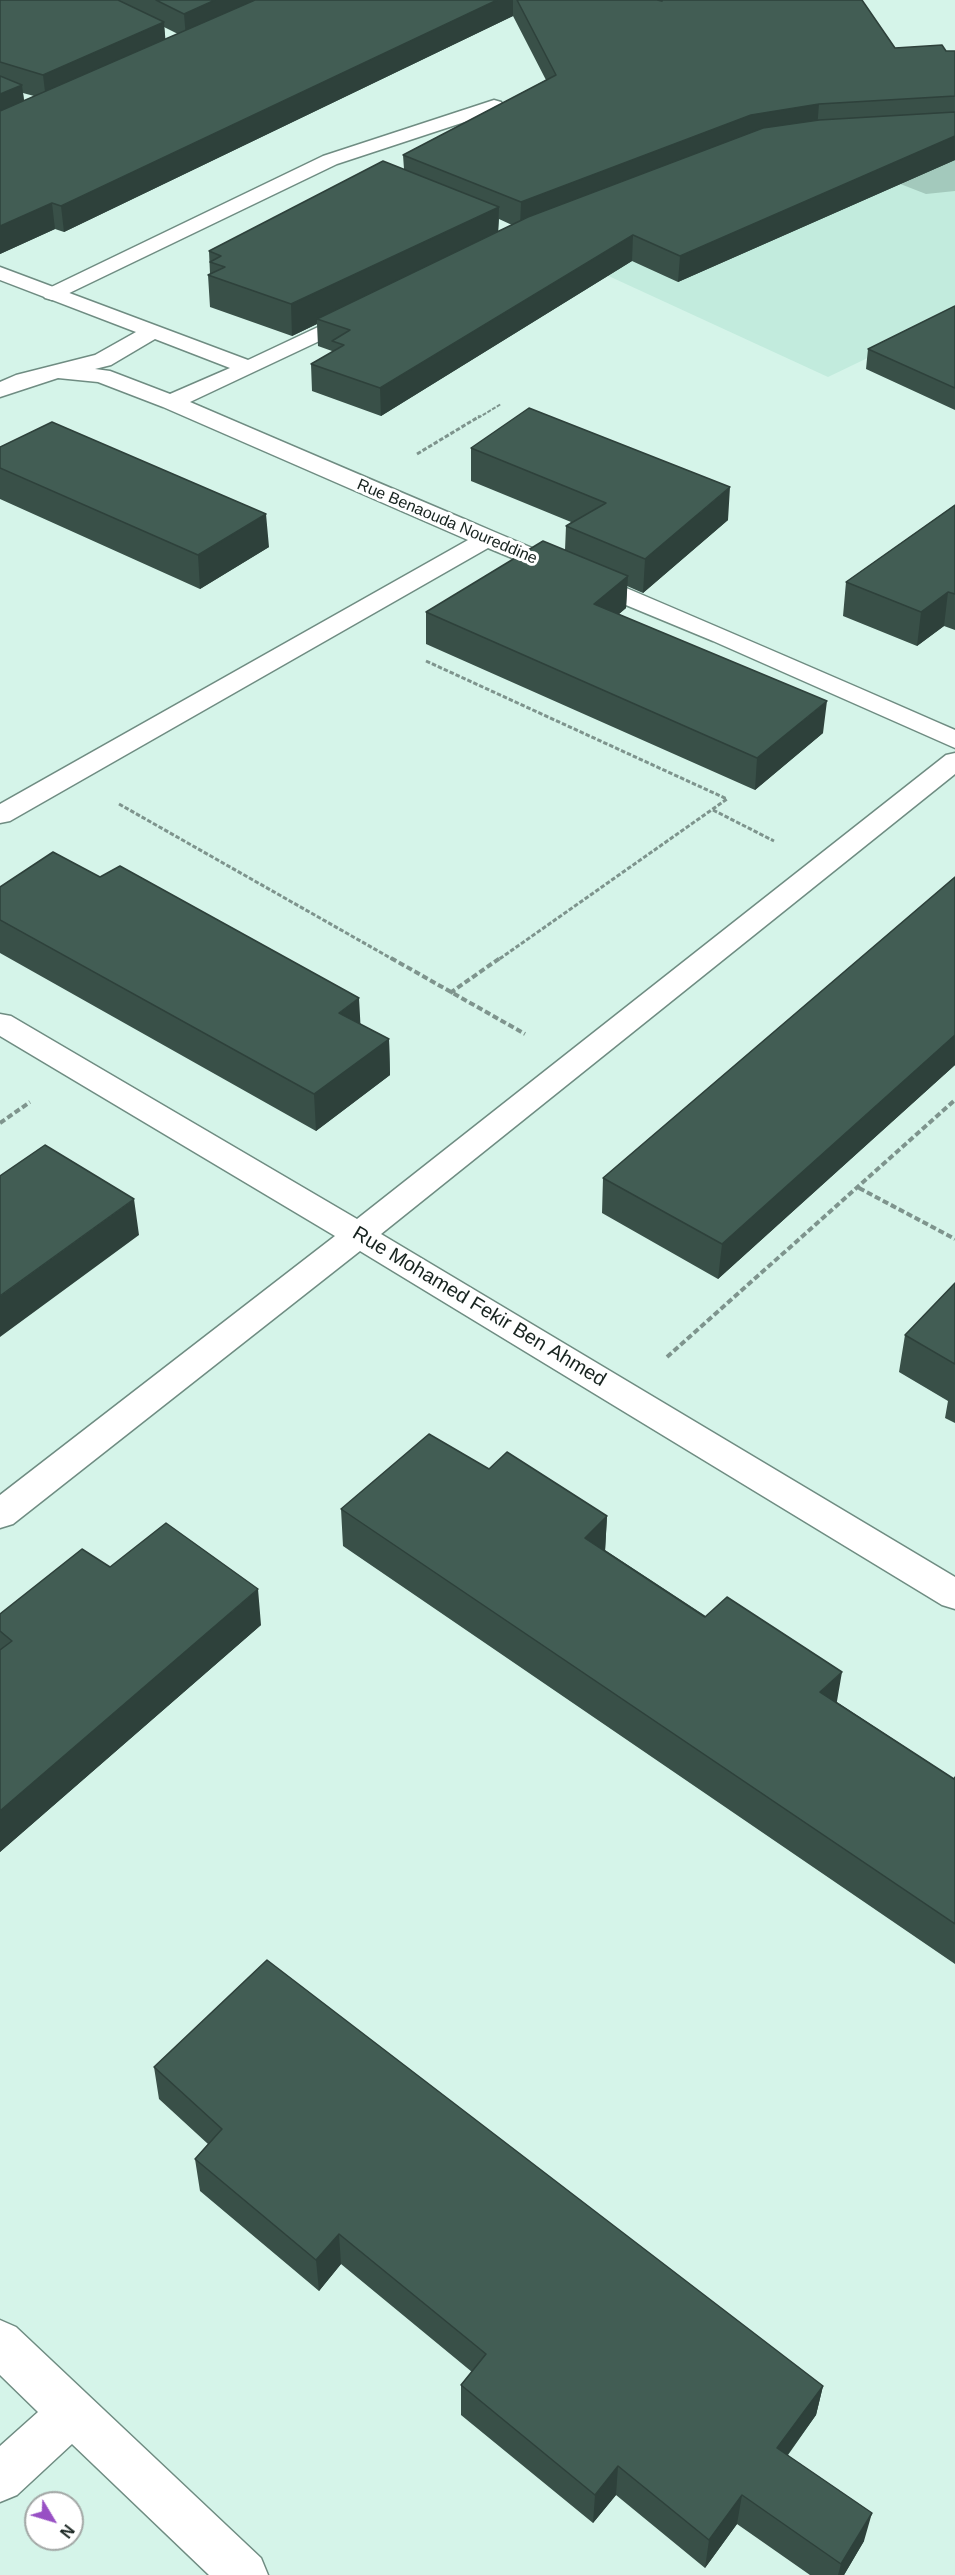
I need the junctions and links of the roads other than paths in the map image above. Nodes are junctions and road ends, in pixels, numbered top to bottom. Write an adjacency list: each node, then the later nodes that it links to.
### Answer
1 (494, 106): 2 (street)
2 (330, 160): 3 (street); 5 (street)
3 (362, 172)
4 (0, 273): 5 (street)
5 (52, 294): 7 (street)
6 (374, 308): 8 (street)
7 (154, 331): 8 (street); 9 (street)
8 (249, 368): 11 (street)
9 (58, 371): 10 (street); 11 (street, Rue Benaouda Noureddine)
10 (0, 390)
11 (171, 402): 12 (street, Rue Benaouda Noureddine)
12 (487, 539): 13 (street, Rue Benaouda Noureddine); 15 (street)
13 (955, 740)
14 (955, 761): 17 (street)
15 (0, 815)
16 (0, 1023): 17 (street, Rue Mohamed Fekir Ben Ahmed)
17 (359, 1235): 18 (street); 19 (street, Rue Mohamed Fekir Ben Ahmed)
18 (0, 1514)
19 (955, 1595)
20 (0, 2343): 21 (street)
21 (73, 2412): 22 (street); 23 (street)
22 (0, 2478)
23 (244, 2575)

